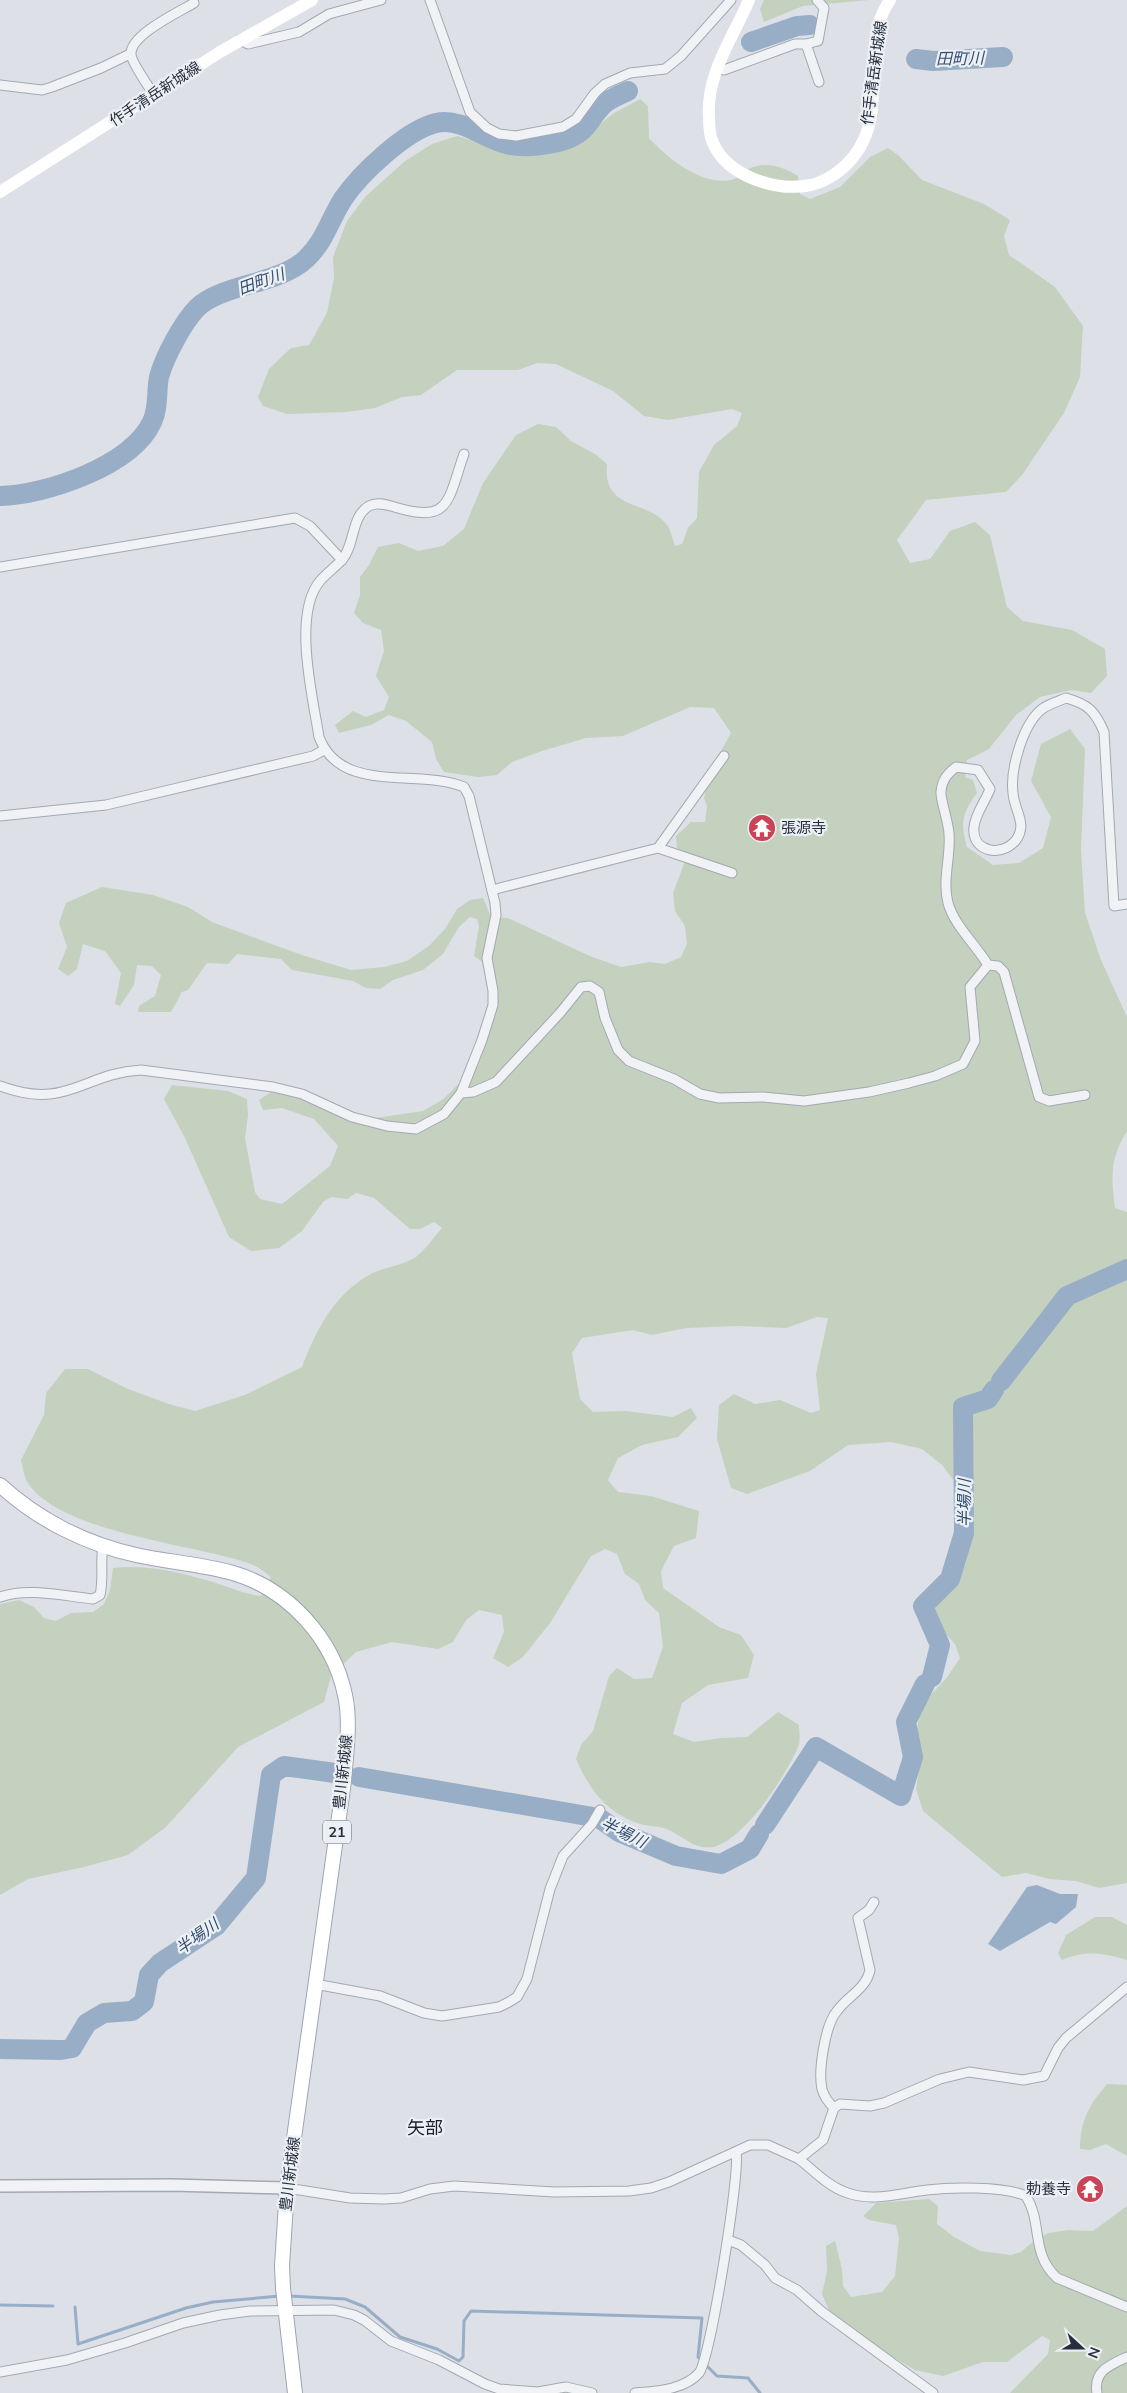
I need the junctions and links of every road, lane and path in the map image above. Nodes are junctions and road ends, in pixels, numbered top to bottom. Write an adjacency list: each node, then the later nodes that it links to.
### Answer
1 (312, 0): 9 (main road, 作手清岳新城線)
2 (381, 0): 9 (street)
3 (430, 0): 4 (street)
4 (731, 0)
5 (749, 0): 12 (main road, 作手清岳新城線)
6 (817, 0): 10 (street)
7 (890, 0): 12 (main road, 作手清岳新城線)
8 (194, 3): 11 (street)
9 (240, 40): 15 (main road, 作手清岳新城線)
10 (806, 44): 12 (street); 13 (street)
11 (130, 54): 14 (street); 15 (street)
12 (718, 68)
13 (819, 82)
14 (0, 85)
15 (154, 95): 16 (main road, 作手清岳新城線)
16 (0, 192)
17 (464, 454): 18 (street)
18 (342, 560): 19 (street); 20 (street)
19 (0, 567)
20 (324, 750): 22 (street); 25 (street)
21 (724, 756): 23 (street)
22 (0, 816)
23 (658, 848): 24 (street); 25 (street)
24 (732, 873)
25 (492, 890): 29 (street)
26 (1127, 904): 27 (street)
27 (988, 965): 29 (street); 30 (street)
28 (0, 1086): 29 (street)
29 (460, 1093)
30 (1086, 1095)
31 (0, 1485): 32 (main road, 豊川新城線 / 21)
32 (103, 1545): 33 (street); 36 (main road, 豊川新城線 / 21)
33 (0, 1597)
34 (600, 1810): 36 (street)
35 (874, 1902): 38 (street)
36 (315, 1984): 42 (main road, 豊川新城線 / 21)
37 (1127, 1988): 38 (street)
38 (834, 2108): 40 (street)
39 (736, 2152): 40 (street); 42 (street); 43 (street)
40 (799, 2159): 44 (street)
41 (0, 2186): 42 (street)
42 (287, 2188): 45 (main road, 豊川新城線 / 21)
43 (728, 2240): 50 (street); 51 (street)
44 (1127, 2307)
45 (285, 2310): 47 (street); 48 (main road, 豊川新城線 / 21); 49 (street)
46 (1127, 2357): 52 (street)
47 (0, 2372)
48 (295, 2393)
49 (592, 2393)
50 (636, 2393)
51 (933, 2393)
52 (1097, 2393)

